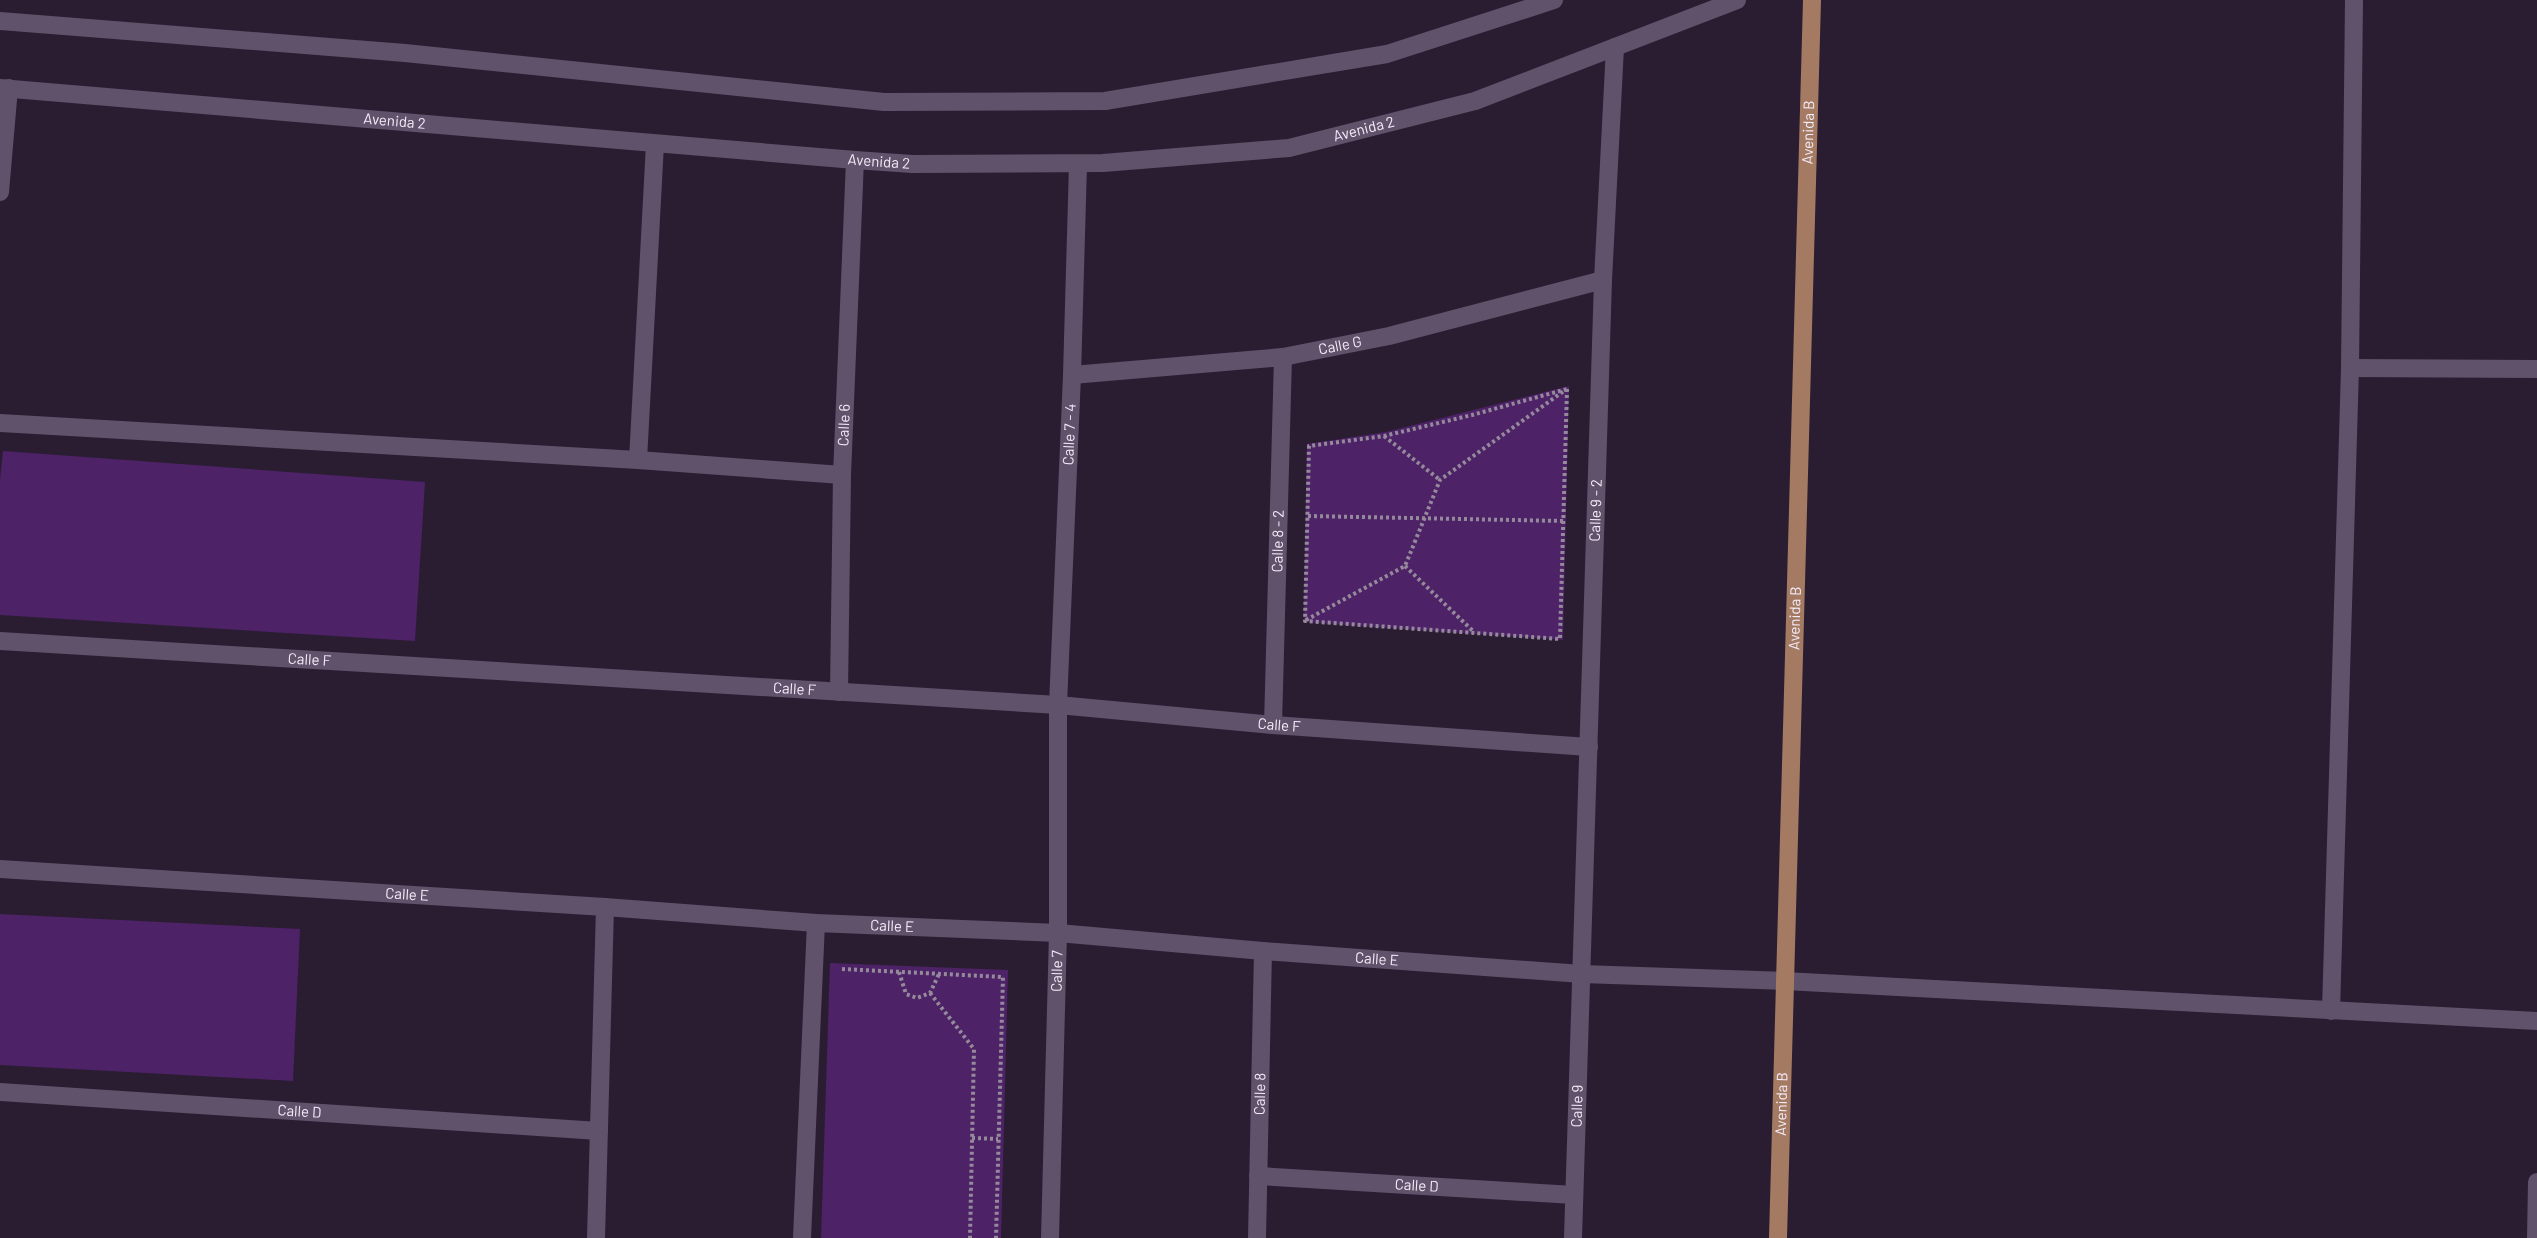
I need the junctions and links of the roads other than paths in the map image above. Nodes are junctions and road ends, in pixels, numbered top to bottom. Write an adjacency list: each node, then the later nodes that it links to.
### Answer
1 (1554, 0): 5 (street)
2 (1737, 0): 6 (street, Avenida 2)
3 (1812, 0): 31 (main road, Avenida B)
4 (2354, 0): 14 (street)
5 (0, 21)
6 (1615, 47): 10 (street, Avenida 2); 12 (street, Calle 9 - 2)
7 (4, 88): 8 (street, Avenida 2); 11 (street)
8 (655, 144): 9 (street, Avenida 2); 18 (street)
9 (855, 160): 10 (street, Avenida 2); 19 (street, Calle 6)
10 (1078, 164): 16 (street, Calle 7 - 4)
11 (0, 192)
12 (1603, 280): 13 (street, Calle G); 24 (street, Calle 9 - 2)
13 (1283, 357): 16 (street, Calle G); 23 (street, Calle 8 - 2)
14 (2350, 368): 15 (street); 32 (street)
15 (2537, 369)
16 (1072, 375): 22 (street, Calle 7 - 4)
17 (0, 423): 18 (street)
18 (638, 460): 19 (street)
19 (842, 475): 21 (street, Calle 6)
20 (0, 641): 21 (street, Calle F)
21 (839, 692): 22 (street, Calle F)
22 (1058, 705): 23 (street, Calle F); 28 (street, Calle 7)
23 (1273, 725): 24 (street, Calle F)
24 (1589, 747): 30 (street, Calle 9 - 2)
25 (0, 868): 26 (street, Calle E)
26 (605, 907): 27 (street, Calle E); 35 (street)
27 (816, 923): 28 (street, Calle E); 41 (street)
28 (1058, 933): 29 (street, Calle E); 42 (street, Calle 7)
29 (1263, 951): 30 (street, Calle E); 36 (street, Calle 8)
30 (1582, 974): 31 (street, Calle E); 38 (street, Calle 9)
31 (1785, 981): 32 (street, Calle E); 45 (main road, Avenida B)
32 (2331, 1011): 33 (street, Calle E)
33 (2537, 1021)
34 (0, 1092): 35 (street, Calle D)
35 (599, 1131): 40 (street)
36 (1258, 1176): 38 (street, Calle D); 43 (street, Calle 8)
37 (2537, 1182): 39 (street)
38 (1574, 1195): 44 (street, Calle 9)
39 (2537, 1208): 46 (street)
40 (596, 1238)
41 (802, 1238)
42 (1050, 1238)
43 (1257, 1238)
44 (1573, 1238)
45 (1778, 1238)
46 (2536, 1238)

